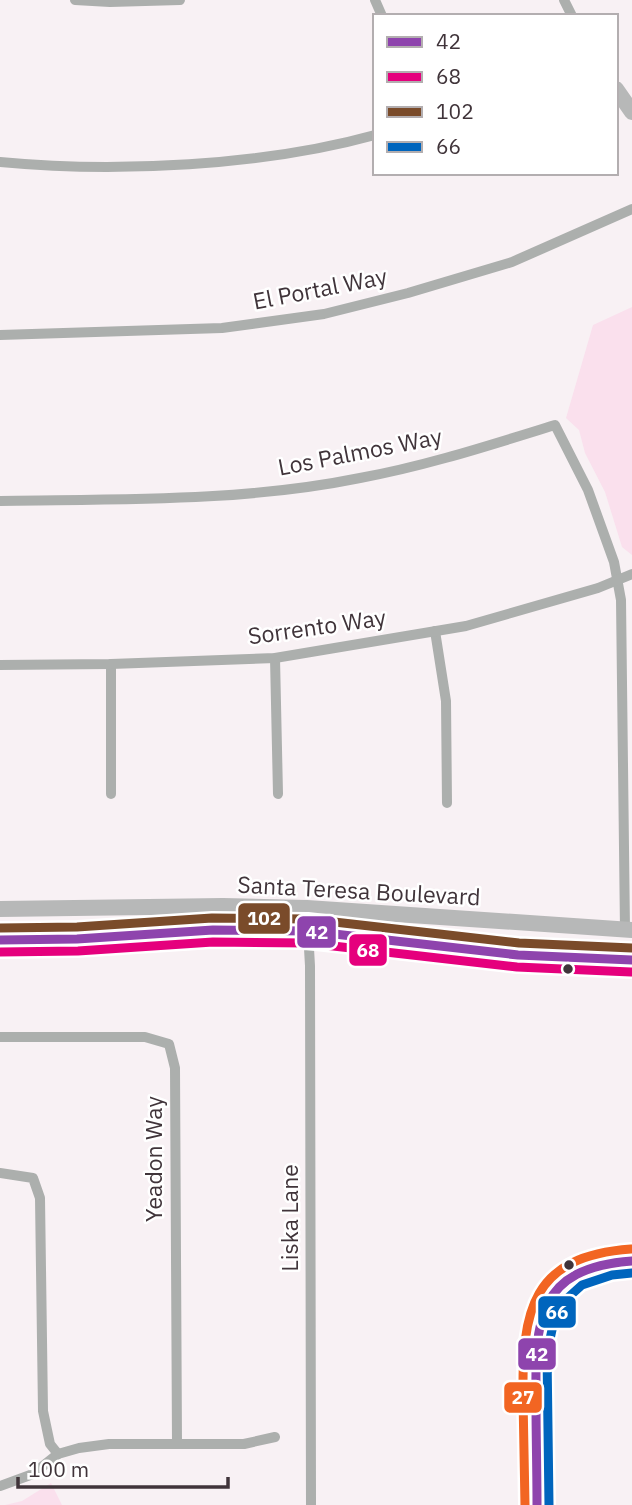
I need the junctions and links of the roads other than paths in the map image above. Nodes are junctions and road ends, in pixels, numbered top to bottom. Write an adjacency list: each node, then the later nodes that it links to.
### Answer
1 (75, 0): 2 (street)
2 (180, 0)
3 (618, 92): 4 (main road)
4 (632, 112)
5 (373, 135): 6 (street)
6 (0, 162)
7 (632, 209): 8 (street, El Portal Way)
8 (0, 335)
9 (0, 501): 11 (street, Los Palmos Way)
10 (632, 575): 11 (street, Sorrento Way)
11 (617, 580): 12 (street, Sorrento Way); 20 (street)
12 (435, 631): 13 (street, Sorrento Way); 18 (street)
13 (275, 658): 14 (street, Sorrento Way); 17 (street)
14 (111, 664): 15 (street, Sorrento Way); 16 (street)
15 (0, 665)
16 (111, 794)
17 (278, 794)
18 (447, 803)
19 (0, 909): 20 (main road, Santa Teresa Boulevard)
20 (628, 930)
21 (308, 931): 22 (main road, Santa Teresa Boulevard); 23 (main road, Santa Teresa Boulevard); 31 (street, Liska Lane)
22 (0, 940)
23 (632, 960)
24 (0, 1037): 28 (street, Yeadon Way)
25 (0, 1173): 29 (street)
26 (632, 1261): 32 (main road)
27 (275, 1437): 28 (street)
28 (177, 1444): 29 (street)
29 (58, 1454): 30 (street)
30 (0, 1486)
31 (311, 1505)
32 (537, 1505)

